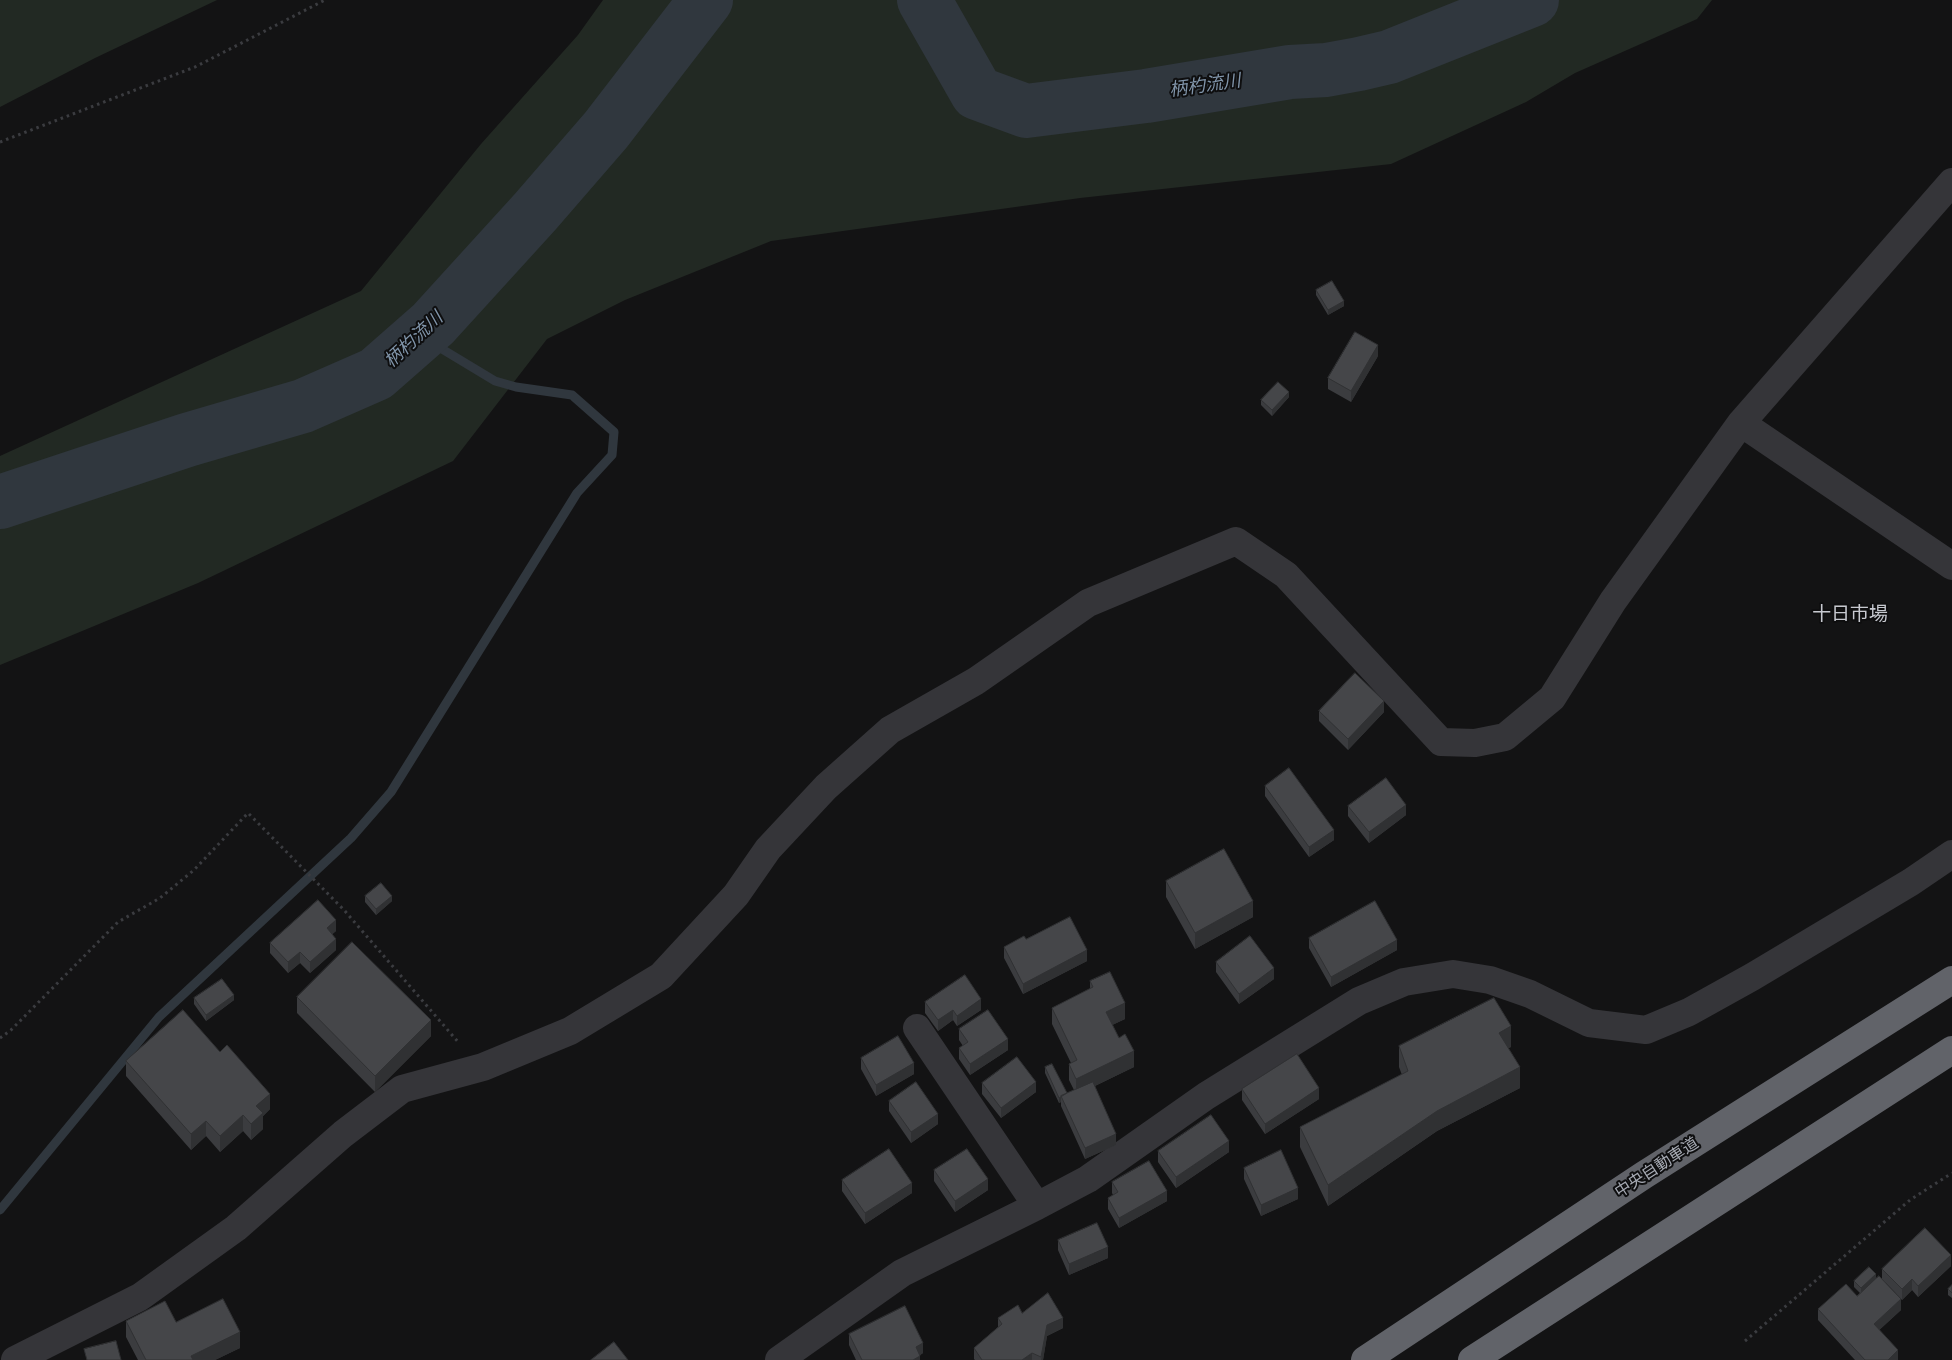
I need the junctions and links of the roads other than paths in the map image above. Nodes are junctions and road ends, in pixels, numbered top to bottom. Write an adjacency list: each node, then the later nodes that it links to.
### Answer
1 (1952, 182): 2 (street)
2 (1741, 423): 3 (street); 9 (street)
3 (1952, 566)
4 (1952, 854): 8 (street)
5 (1952, 980): 11 (highway, 中央自動車道)
6 (917, 1028): 8 (street)
7 (1952, 1050): 12 (highway)
8 (1037, 1206): 10 (street)
9 (15, 1360)
10 (779, 1360)
11 (1365, 1360)
12 (1472, 1360)

